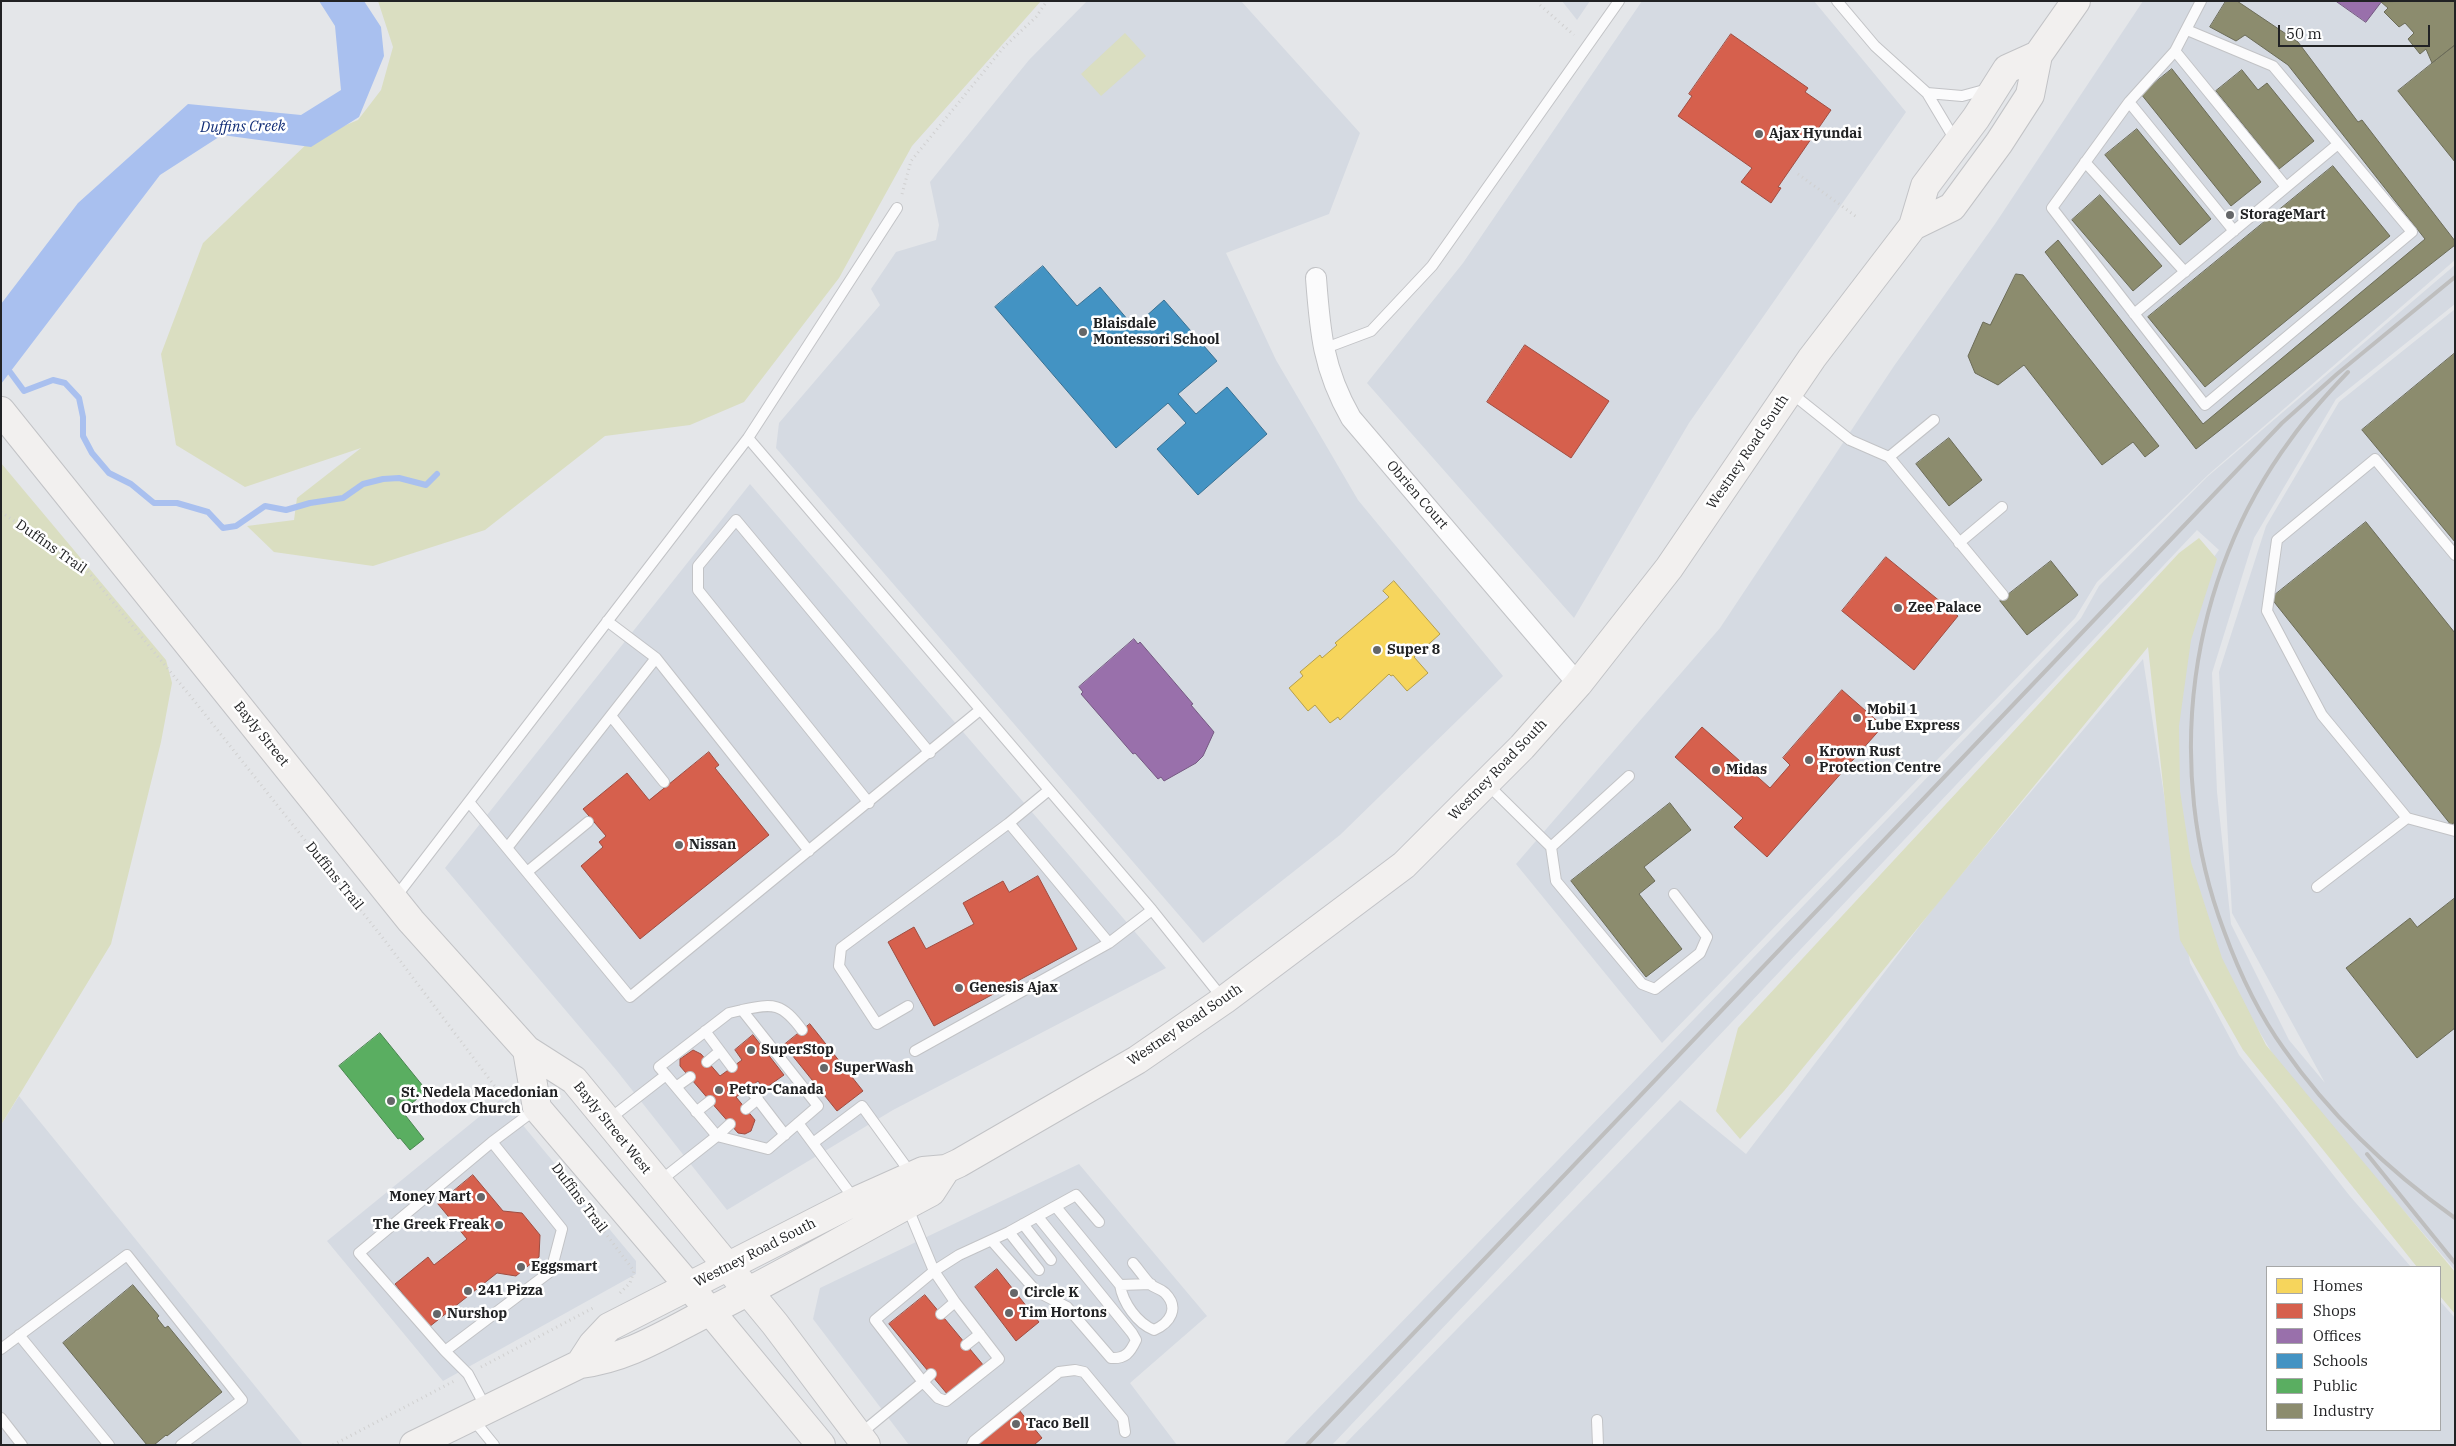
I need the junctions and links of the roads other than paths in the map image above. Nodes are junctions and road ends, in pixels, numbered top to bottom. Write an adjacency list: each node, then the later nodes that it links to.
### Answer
1 (1619, 1): 21 (lane)
2 (1837, 1): 9 (lane)
3 (2076, 1): 7 (main road, Westney Road South)
4 (2201, 1): 5 (lane)
5 (2187, 30): 6 (lane); 12 (lane)
6 (2175, 51): 10 (lane); 14 (lane)
7 (2038, 55): 8 (main road, Westney Road South); 16 (main road, Westney Road South)
8 (1998, 86): 9 (lane); 11 (main road, Westney Road South)
9 (1927, 93): 11 (lane)
10 (2129, 102): 13 (lane); 17 (lane)
11 (1957, 144): 16 (main road, Westney Road South)
12 (2338, 144): 14 (lane); 20 (lane)
13 (2085, 162): 18 (lane); 20 (lane)
14 (2286, 188): 17 (lane)
15 (897, 208): 25 (lane)
16 (1913, 226): 22 (main road, Westney Road South)
17 (2234, 231): 18 (lane)
18 (2185, 272): 20 (lane)
19 (1316, 278): 21 (street, Obrien Court)
20 (2134, 314)
21 (1322, 349): 33 (street, Obrien Court)
22 (1789, 392): 26 (lane); 33 (main road, Westney Road South)
23 (1, 411): 53 (main road, Bayly Street)
24 (1934, 420): 26 (lane)
25 (748, 438): 31 (lane); 34 (lane)
26 (1889, 457): 28 (lane)
27 (2002, 507): 28 (lane)
28 (1959, 543): 30 (lane)
29 (2455, 555): 43 (lane)
30 (2003, 595)
31 (607, 621): 32 (lane); 41 (lane)
32 (656, 658): 35 (lane); 49 (lane)
33 (1578, 684): 39 (main road, Westney Road South)
34 (980, 710): 36 (lane); 40 (lane)
35 (611, 716): 38 (lane); 48 (lane)
36 (930, 752): 42 (lane); 42 (lane)
37 (1629, 776): 47 (lane)
38 (664, 782)
39 (1486, 783): 47 (lane); 56 (main road, Westney Road South)
40 (1048, 790): 45 (lane); 54 (lane)
41 (469, 802): 48 (lane); 53 (lane)
42 (869, 803): 49 (lane)
43 (2407, 818): 46 (lane); 51 (lane)
44 (588, 822): 50 (lane)
45 (1009, 823): 55 (lane); 57 (lane)
46 (2455, 831)
47 (1551, 847): 52 (lane)
48 (507, 848): 50 (lane)
49 (809, 852): 50 (lane)
50 (527, 872)
51 (2317, 887)
52 (1674, 894)
53 (394, 900): 61 (main road, Bayly Street)
54 (1152, 910): 55 (lane); 56 (lane)
55 (1110, 943): 63 (lane)
56 (1224, 1000): 84 (main road, Westney Road South)
57 (908, 1006)
58 (742, 1010): 59 (lane); 60 (lane); 78 (lane)
59 (802, 1030)
60 (705, 1031): 62 (lane); 66 (lane)
61 (527, 1050): 76 (main road); 77 (main road, Bayly Street West)
62 (720, 1051): 64 (lane); 65 (lane)
63 (914, 1052)
64 (708, 1062)
65 (732, 1067)
66 (666, 1075): 68 (lane); 77 (lane)
67 (690, 1077): 68 (lane)
68 (676, 1088): 75 (lane)
69 (749, 1088): 71 (lane)
70 (854, 1097): 73 (lane)
71 (758, 1100): 74 (lane); 80 (lane)
72 (710, 1101): 75 (lane)
73 (862, 1106): 83 (lane); 85 (lane)
74 (746, 1109)
75 (696, 1112): 81 (lane)
76 (528, 1114): 82 (lane); 102 (main road)
77 (607, 1121): 86 (main road, Bayly Street West)
78 (798, 1123): 80 (lane); 83 (lane)
79 (730, 1124): 81 (lane)
80 (785, 1135): 81 (lane)
81 (717, 1136): 86 (lane)
82 (492, 1142): 111 (lane); 111 (lane)
83 (813, 1143): 87 (lane)
84 (946, 1169): 85 (main road, Westney Road South); 88 (main road, Westney Road South)
85 (912, 1176): 87 (main road, Westney Road South)
86 (657, 1184): 97 (main road, Bayly Street West)
87 (856, 1201): 97 (main road, Westney Road South)
88 (906, 1205): 99 (lane); 103 (main road, Westney Road South)
89 (1056, 1207): 90 (lane); 91 (lane); 101 (lane)
90 (1038, 1217): 92 (lane); 94 (lane)
91 (1099, 1222)
92 (1023, 1224): 93 (lane); 95 (lane)
93 (1009, 1232): 94 (lane); 98 (lane)
94 (992, 1240): 99 (lane)
95 (1051, 1260)
96 (1133, 1263): 100 (lane)
97 (726, 1267): 102 (main road, Westney Road South); 103 (main road, Bayly Street West)
98 (1039, 1270)
99 (934, 1271): 104 (lane); 114 (lane)
100 (1151, 1284): 101 (lane); 101 (lane)
101 (1120, 1285)
102 (689, 1286): 105 (main road); 112 (main road, Westney Road South)
103 (748, 1293): 105 (main road, Westney Road South); 119 (main road, Bayly Street West)
104 (955, 1302): 106 (lane); 107 (lane)
105 (710, 1311): 112 (main road, Westney Road South); 125 (main road)
106 (941, 1314)
107 (980, 1334): 109 (lane); 114 (lane)
108 (19, 1335): 110 (lane); 121 (lane); 122 (lane)
109 (966, 1345)
110 (1, 1349)
111 (445, 1350): 115 (lane)
112 (580, 1364): 115 (main road, Westney Road South)
113 (931, 1374): 114 (lane)
114 (923, 1382): 119 (lane)
115 (479, 1412): 123 (main road, Westney Road South); 124 (lane)
116 (1, 1418): 120 (lane)
117 (1597, 1420): 127 (lane)
118 (1125, 1432): 126 (lane)
119 (863, 1440)
120 (22, 1445)
121 (110, 1445)
122 (181, 1445)
123 (414, 1445)
124 (494, 1445)
125 (821, 1445)
126 (972, 1445)
127 (1598, 1445)

